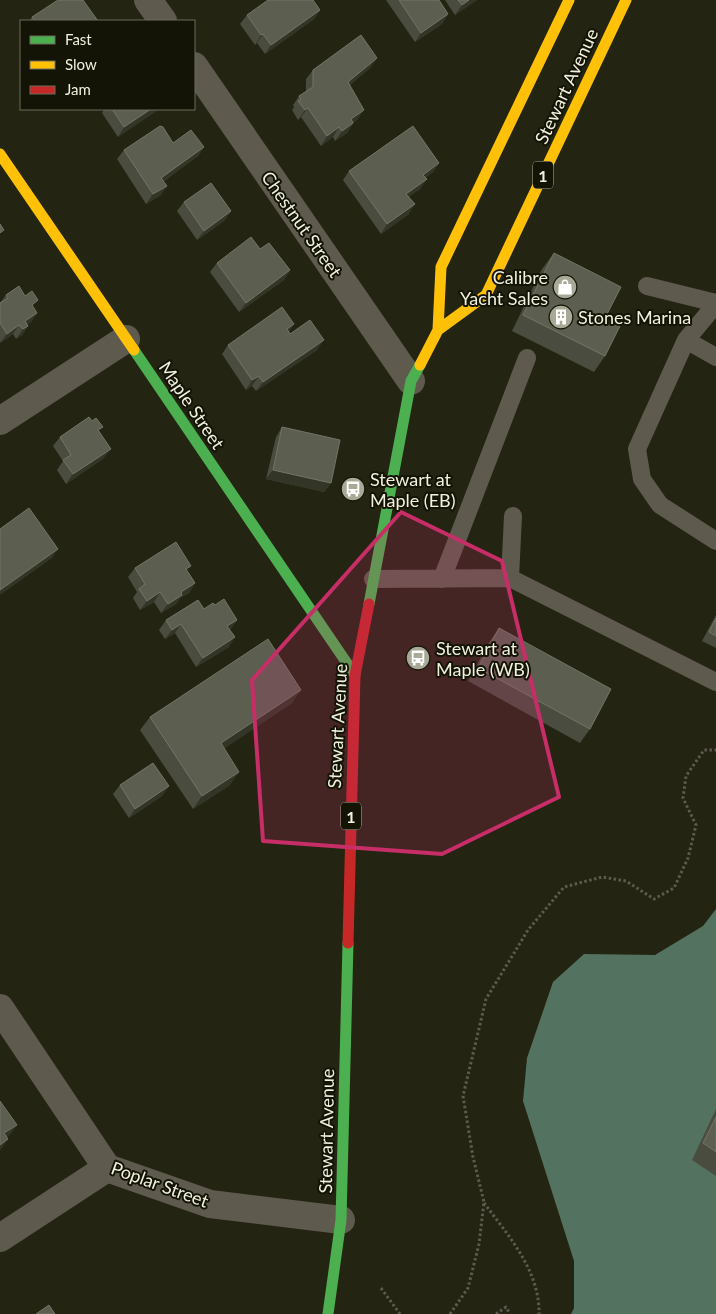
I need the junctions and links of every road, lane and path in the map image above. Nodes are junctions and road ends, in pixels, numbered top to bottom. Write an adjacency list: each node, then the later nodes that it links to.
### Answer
1 (148, 0): 4 (street)
2 (569, 0): 9 (main road, Stewart Avenue / 1)
3 (626, 0): 9 (main road, Stewart Avenue / 1)
4 (162, 20)
5 (195, 67): 14 (street, Chestnut Street)
6 (0, 154): 10 (main road, Maple Street)
7 (647, 286): 8 (lane)
8 (716, 303): 11 (lane)
9 (438, 330): 14 (main road, Stewart Avenue / 1)
10 (126, 339): 15 (street); 21 (main road, Maple Street)
11 (686, 340): 12 (lane); 17 (lane)
12 (716, 357)
13 (527, 358): 18 (lane)
14 (411, 381): 20 (main road, Stewart Avenue / 1)
15 (0, 421)
16 (514, 516): 19 (lane)
17 (716, 541)
18 (442, 578): 19 (lane); 20 (lane)
19 (510, 578): 22 (lane)
20 (373, 579): 21 (main road, Stewart Avenue / 1)
21 (355, 675): 27 (main road, Stewart Avenue / 1)
22 (716, 682)
23 (716, 750): 26 (path)
24 (0, 1008): 25 (street, Poplar Street)
25 (106, 1168): 27 (street, Poplar Street); 28 (street)
26 (484, 1202): 32 (path); 35 (path)
27 (341, 1220): 30 (main road, Stewart Avenue / 1)
28 (0, 1238)
29 (381, 1288): 31 (path)
30 (328, 1314)
31 (400, 1314)
32 (450, 1314)
33 (496, 1314): 34 (path)
34 (510, 1314)
35 (539, 1314)

